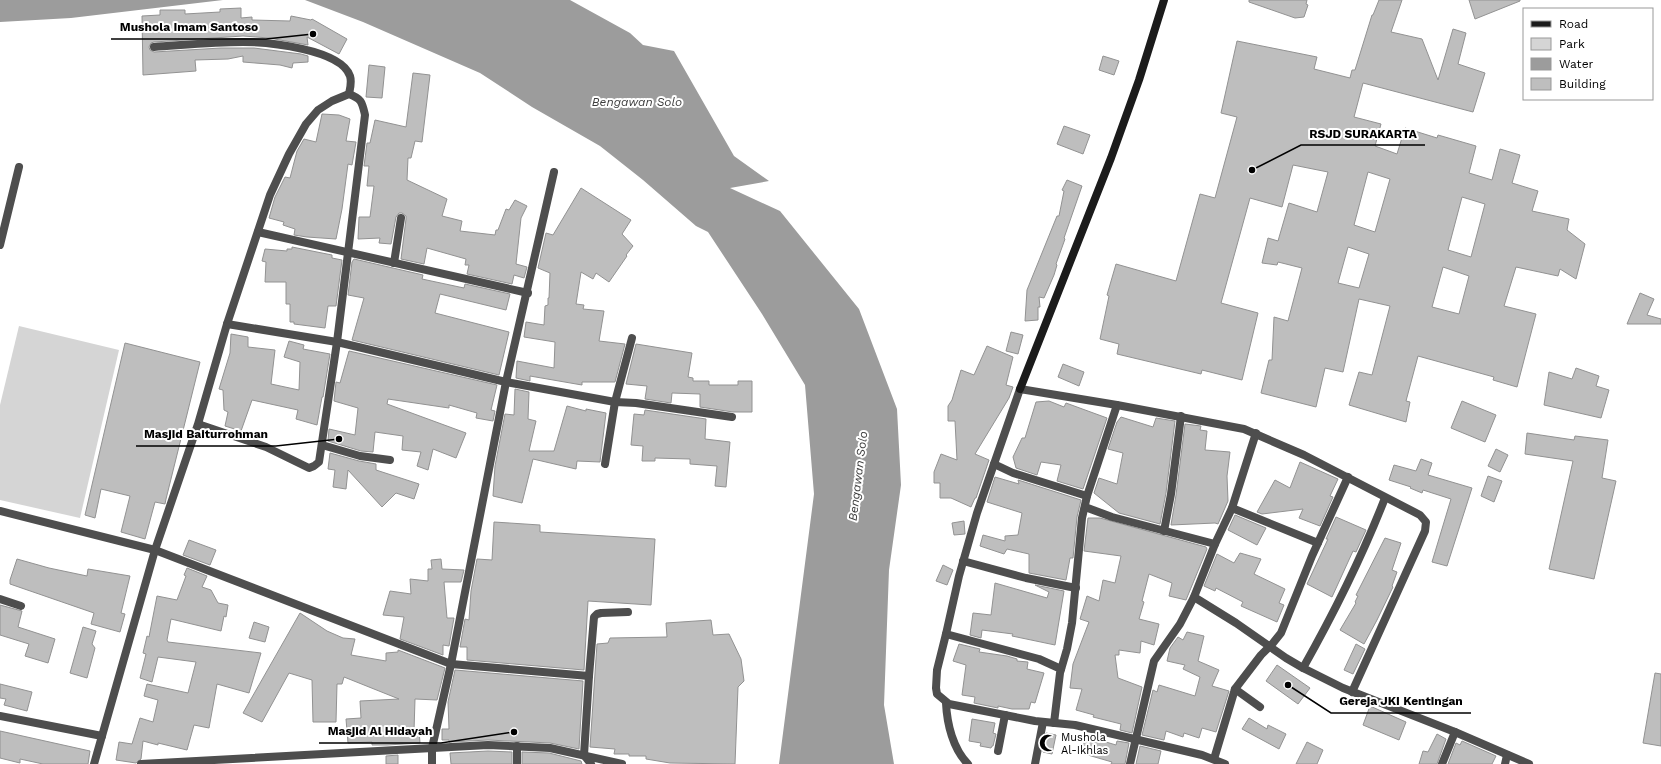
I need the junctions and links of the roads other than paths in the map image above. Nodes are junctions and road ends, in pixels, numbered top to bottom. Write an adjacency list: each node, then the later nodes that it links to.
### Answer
1 (1164, 0): 16 (street)
2 (154, 47): 3 (street)
3 (349, 94): 7 (street); 9 (street)
4 (19, 167): 8 (street)
5 (554, 172): 11 (street)
6 (401, 218): 10 (street)
7 (258, 232): 9 (street); 12 (street)
8 (0, 245)
9 (348, 253): 10 (street); 14 (street)
10 (394, 263): 11 (street)
11 (528, 293): 15 (street)
12 (227, 324): 14 (street); 21 (street)
13 (632, 338): 17 (street)
14 (337, 342): 15 (street); 23 (street)
15 (506, 382): 17 (street); 45 (street)
16 (1020, 389): 18 (street); 26 (street)
17 (615, 402): 20 (street); 25 (street)
18 (1117, 405): 19 (street); 28 (street)
19 (1181, 416): 22 (street); 33 (street)
20 (732, 417)
21 (198, 424): 23 (street); 36 (street)
22 (1256, 433): 27 (street); 31 (street)
23 (322, 445): 24 (street)
24 (390, 460)
25 (606, 464)
26 (994, 464): 28 (street); 37 (street)
27 (1348, 477): 29 (street); 34 (street)
28 (1087, 496): 30 (street)
29 (1385, 498): 46 (street); 50 (street)
30 (1085, 507): 33 (street); 38 (street)
31 (1232, 508): 34 (street); 35 (street)
32 (0, 511): 36 (street)
33 (1164, 531): 35 (street)
34 (1318, 543): 44 (street)
35 (1215, 544): 39 (street)
36 (155, 550): 45 (street); 58 (street)
37 (963, 561): 38 (street); 43 (street)
38 (1076, 588): 47 (street)
39 (1194, 598): 44 (street); 59 (street)
40 (0, 599): 41 (street)
41 (20, 606)
42 (628, 612): 48 (street)
43 (946, 634): 47 (street); 51 (street)
44 (1270, 646): 46 (street); 49 (street)
45 (451, 664): 48 (street); 61 (street)
46 (1304, 668): 50 (street)
47 (1060, 669): 56 (street)
48 (589, 676): 63 (street)
49 (1235, 689): 52 (street); 65 (street)
50 (1352, 692): 57 (street)
51 (946, 703): 53 (street); 72 (street)
52 (1260, 707)
53 (1005, 715): 55 (street); 62 (street)
54 (0, 716): 58 (street)
55 (1043, 722): 56 (street); 73 (street)
56 (1054, 723): 59 (street)
57 (1455, 732): 64 (street); 75 (street)
58 (102, 736): 66 (street)
59 (1136, 740): 65 (street); 74 (street)
60 (517, 746): 61 (street); 63 (street); 69 (street)
61 (432, 748): 67 (street); 68 (street)
62 (998, 751)
63 (584, 755): 70 (street); 71 (street)
64 (1508, 755): 76 (street); 77 (street)
65 (1219, 762)
66 (94, 764)
67 (141, 764)
68 (432, 764)
69 (517, 764)
70 (591, 764)
71 (622, 764)
72 (968, 764)
73 (1035, 764)
74 (1130, 764)
75 (1442, 764)
76 (1505, 764)
77 (1529, 764)

